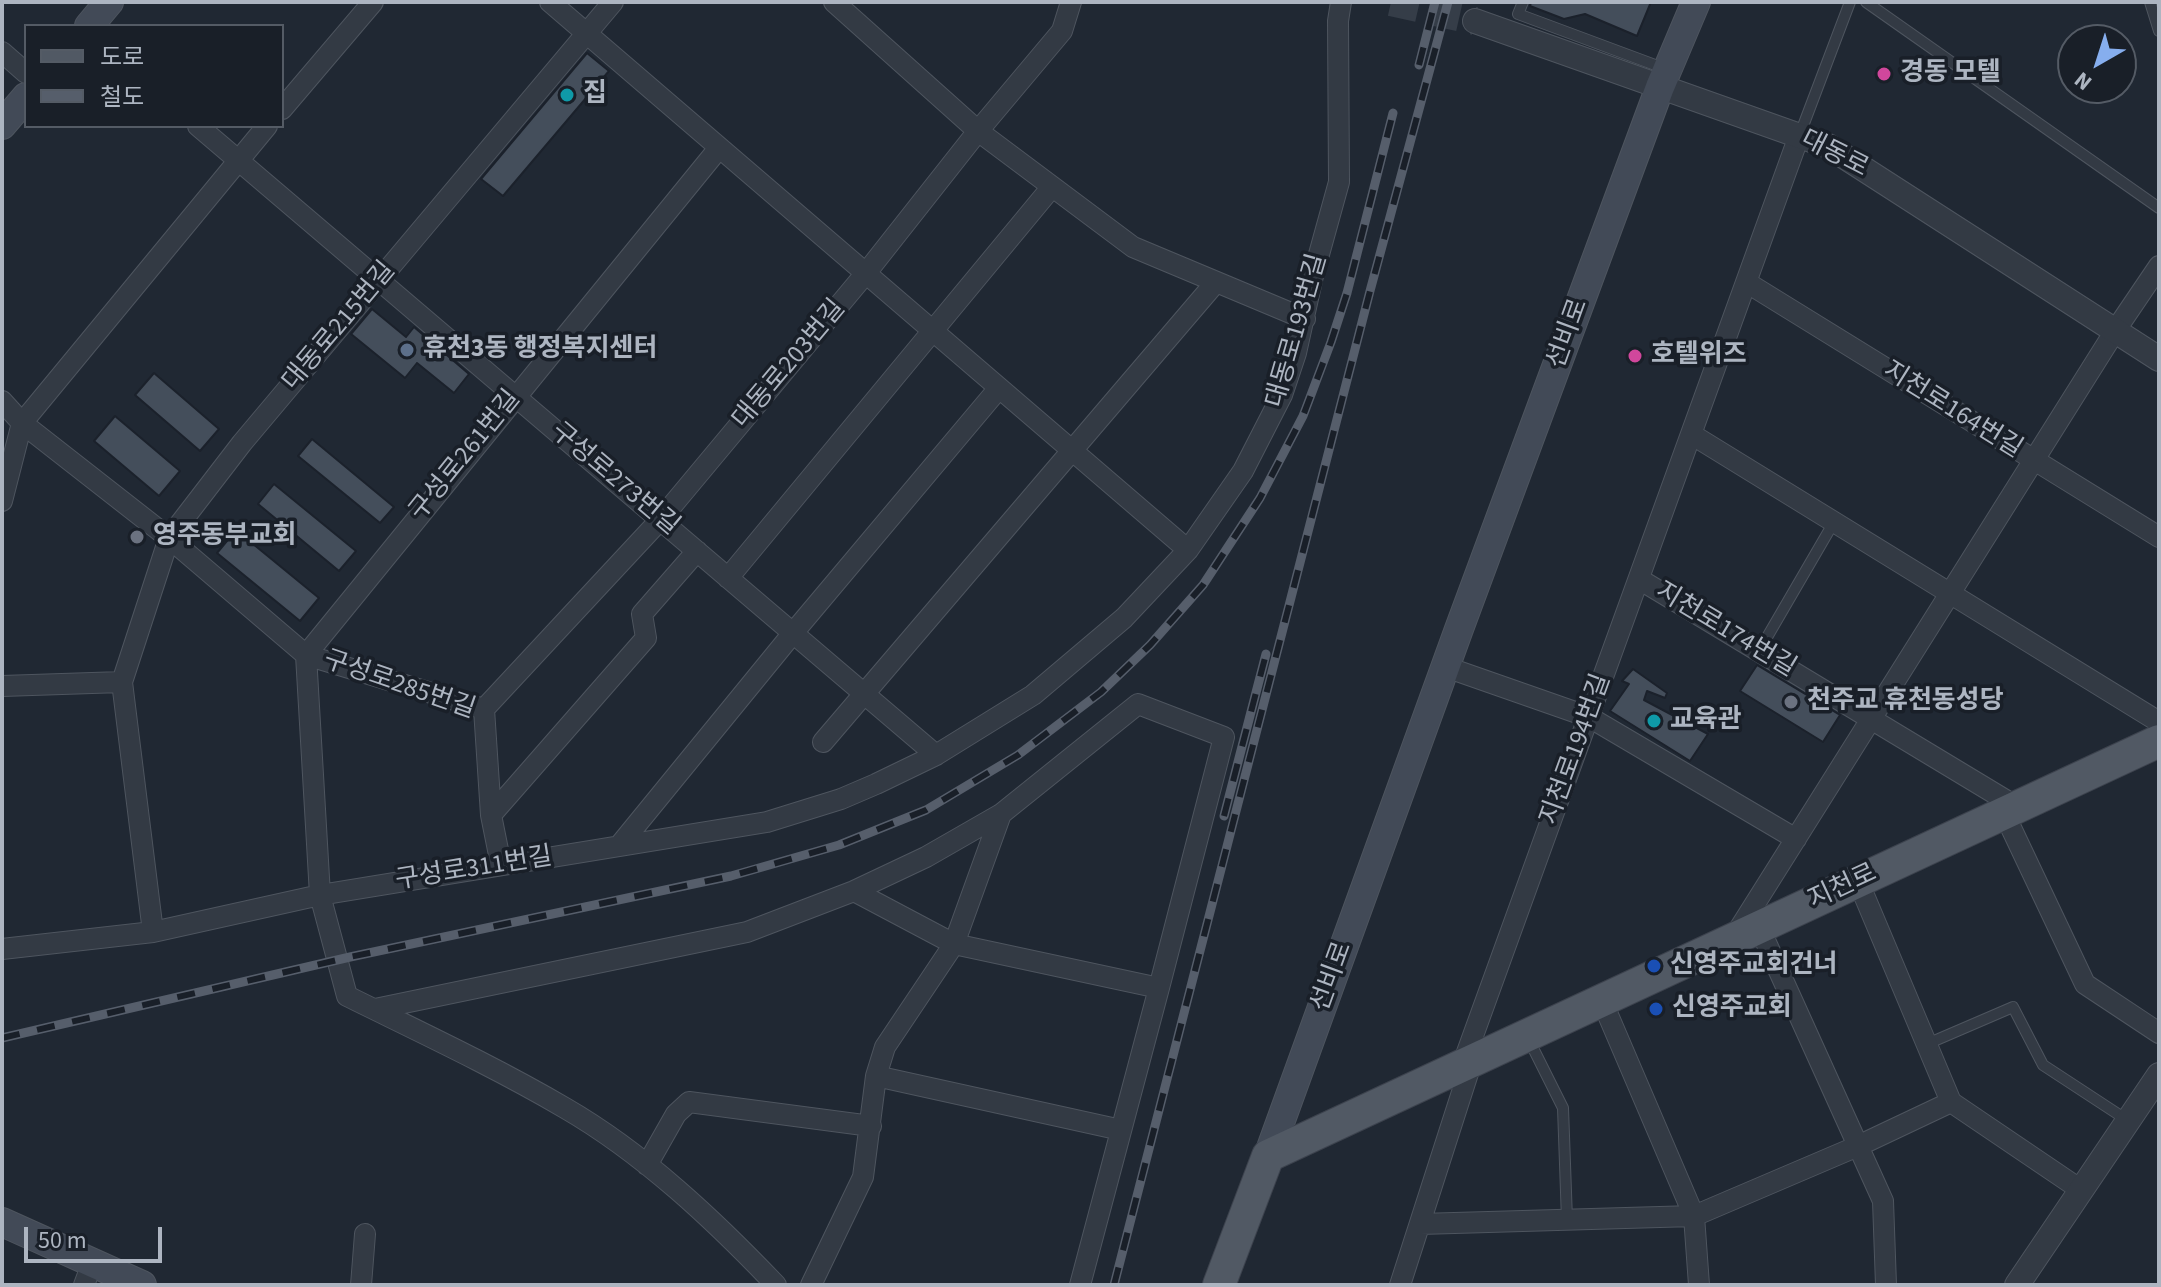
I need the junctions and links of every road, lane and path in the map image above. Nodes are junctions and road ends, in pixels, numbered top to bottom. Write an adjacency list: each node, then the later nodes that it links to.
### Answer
1 (109, 2): 14 (main road)
2 (373, 2): 21 (street)
3 (550, 2): 16 (street)
4 (613, 2): 16 (street, 대동로215번길)
5 (834, 2): 25 (street)
6 (1071, 2): 25 (street, 대동로203번길)
7 (1341, 2): 36 (street, 대동로193번길)
8 (1523, 2): 19 (lane)
9 (1696, 2): 19 (main road, 선비로)
10 (1850, 2): 26 (lane)
11 (1866, 2): 30 (lane)
12 (2150, 2): 15 (lane)
13 (1475, 21): 19 (street, 대동로)
14 (91, 24)
15 (2159, 31)
16 (586, 33): 27 (street); 33 (street, 대동로215번길)
17 (2, 52): 18 (street)
18 (24, 71)
19 (1664, 78): 26 (street, 대동로); 60 (main road, 선비로)
20 (24, 99): 22 (main road)
21 (284, 107)
22 (2, 125)
23 (200, 128): 28 (street, 구성로273번길)
24 (265, 128): 28 (street)
25 (978, 131): 29 (street); 32 (street, 대동로203번길)
26 (1799, 136): 35 (street, 지천로194번길); 37 (street, 대동로)
27 (719, 148): 32 (street); 41 (street, 구성로261번길)
28 (238, 161): 33 (street, 구성로273번길); 43 (street)
29 (1051, 188): 34 (street); 38 (street)
30 (2159, 208)
31 (2159, 266): 37 (street)
32 (866, 273): 38 (street); 48 (street, 대동로203번길)
33 (380, 281): 41 (street, 구성로273번길); 51 (street, 대동로215번길)
34 (1216, 282): 36 (street); 45 (street)
35 (1746, 282): 44 (street, 지천로194번길); 46 (street, 지천로164번길)
36 (1305, 319): 52 (street, 대동로193번길)
37 (2115, 331): 39 (street, 대동로); 46 (street)
38 (934, 332): 40 (street); 54 (street)
39 (2159, 359)
40 (999, 388): 45 (street); 57 (street)
41 (514, 396): 48 (street, 구성로273번길); 59 (street, 구성로261번길)
42 (2, 401): 43 (street, 구성로285번길)
43 (22, 423): 47 (street); 51 (street, 구성로285번길)
44 (1691, 434): 49 (street); 55 (street, 지천로194번길)
45 (1072, 450): 52 (street); 63 (street)
46 (2033, 461): 50 (street, 지천로164번길); 56 (street)
47 (2, 501)
48 (660, 520): 53 (street, 구성로273번길); 64 (street, 대동로203번길)
49 (1834, 522): 56 (street); 58 (lane)
50 (2159, 537)
51 (169, 538): 59 (street, 구성로285번길); 61 (street, 대동로215번길)
52 (1188, 550): 70 (street, 대동로193번길)
53 (697, 551): 54 (street, 구성로273번길); 73 (street, 구성로273번길)
54 (728, 578): 57 (street, 구성로273번길)
55 (1639, 579): 58 (street, 지천로174번길); 65 (street, 지천로194번길)
56 (1950, 593): 66 (street); 67 (street)
57 (793, 633): 63 (street, 구성로273번길); 75 (street)
58 (1759, 651): 66 (street, 지천로174번길)
59 (306, 655): 64 (street, 구성로285번길); 79 (street, 구성로285번길)
60 (1446, 667): 65 (street); 98 (main road, 선비로)
61 (122, 682): 62 (street); 80 (street, 대동로215번길)
62 (2, 686)
63 (864, 694): 69 (street); 70 (street, 구성로273번길)
64 (484, 709): 73 (street, 구성로285번길)
65 (1589, 717): 74 (street); 90 (street, 지천로194번길)
66 (1871, 718): 71 (street, 지천로174번길); 74 (street)
67 (2159, 722)
68 (2159, 741): 71 (main road, 지천로)
69 (823, 742)
70 (936, 755): 75 (street, 구성로311번길)
71 (2011, 810): 77 (main road, 지천로); 87 (street)
72 (1001, 814): 78 (street); 82 (street); 84 (street)
73 (491, 815): 76 (street, 구성로285번길)
74 (1796, 839): 81 (street)
75 (619, 846): 76 (street, 구성로311번길)
76 (501, 865): 79 (street, 구성로311번길)
77 (1858, 881): 81 (main road, 지천로); 89 (street)
78 (854, 891): 82 (street); 86 (street)
79 (320, 895): 80 (street, 구성로311번길); 86 (street, 구성로285번길)
80 (153, 932): 83 (street, 구성로311번길)
81 (1746, 934): 85 (main road, 지천로); 97 (street)
82 (954, 944): 84 (street); 92 (street)
83 (2, 949)
84 (1159, 988): 96 (street)
85 (1602, 1001): 88 (main road, 지천로); 101 (street)
86 (375, 1009): 99 (street)
87 (2159, 1033)
88 (1527, 1035): 90 (main road, 지천로); 102 (lane)
89 (1927, 1044): 93 (street); 94 (lane)
90 (1467, 1064): 98 (main road, 지천로); 104 (street, 지천로194번길)
91 (2159, 1075): 94 (street)
92 (876, 1076): 95 (street); 96 (street)
93 (1951, 1102): 97 (street); 100 (street)
94 (2128, 1121): 100 (street)
95 (871, 1126): 99 (street); 110 (street)
96 (1121, 1130): 111 (street)
97 (1858, 1146): 101 (street); 115 (street)
98 (1268, 1156): 112 (main road, 선비로)
99 (647, 1165): 109 (street)
100 (2081, 1190): 116 (street)
101 (1694, 1216): 102 (street); 114 (street)
102 (1567, 1220): 104 (street)
103 (2, 1222): 106 (main road)
104 (1420, 1224): 113 (street, 지천로194번길)
105 (365, 1234): 108 (street)
106 (88, 1273): 107 (main road)
107 (142, 1285)
108 (361, 1285)
109 (776, 1285)
110 (811, 1285)
111 (1080, 1285)
112 (1219, 1285)
113 (1400, 1285)
114 (1699, 1285)
115 (1886, 1285)
116 (2017, 1285)

